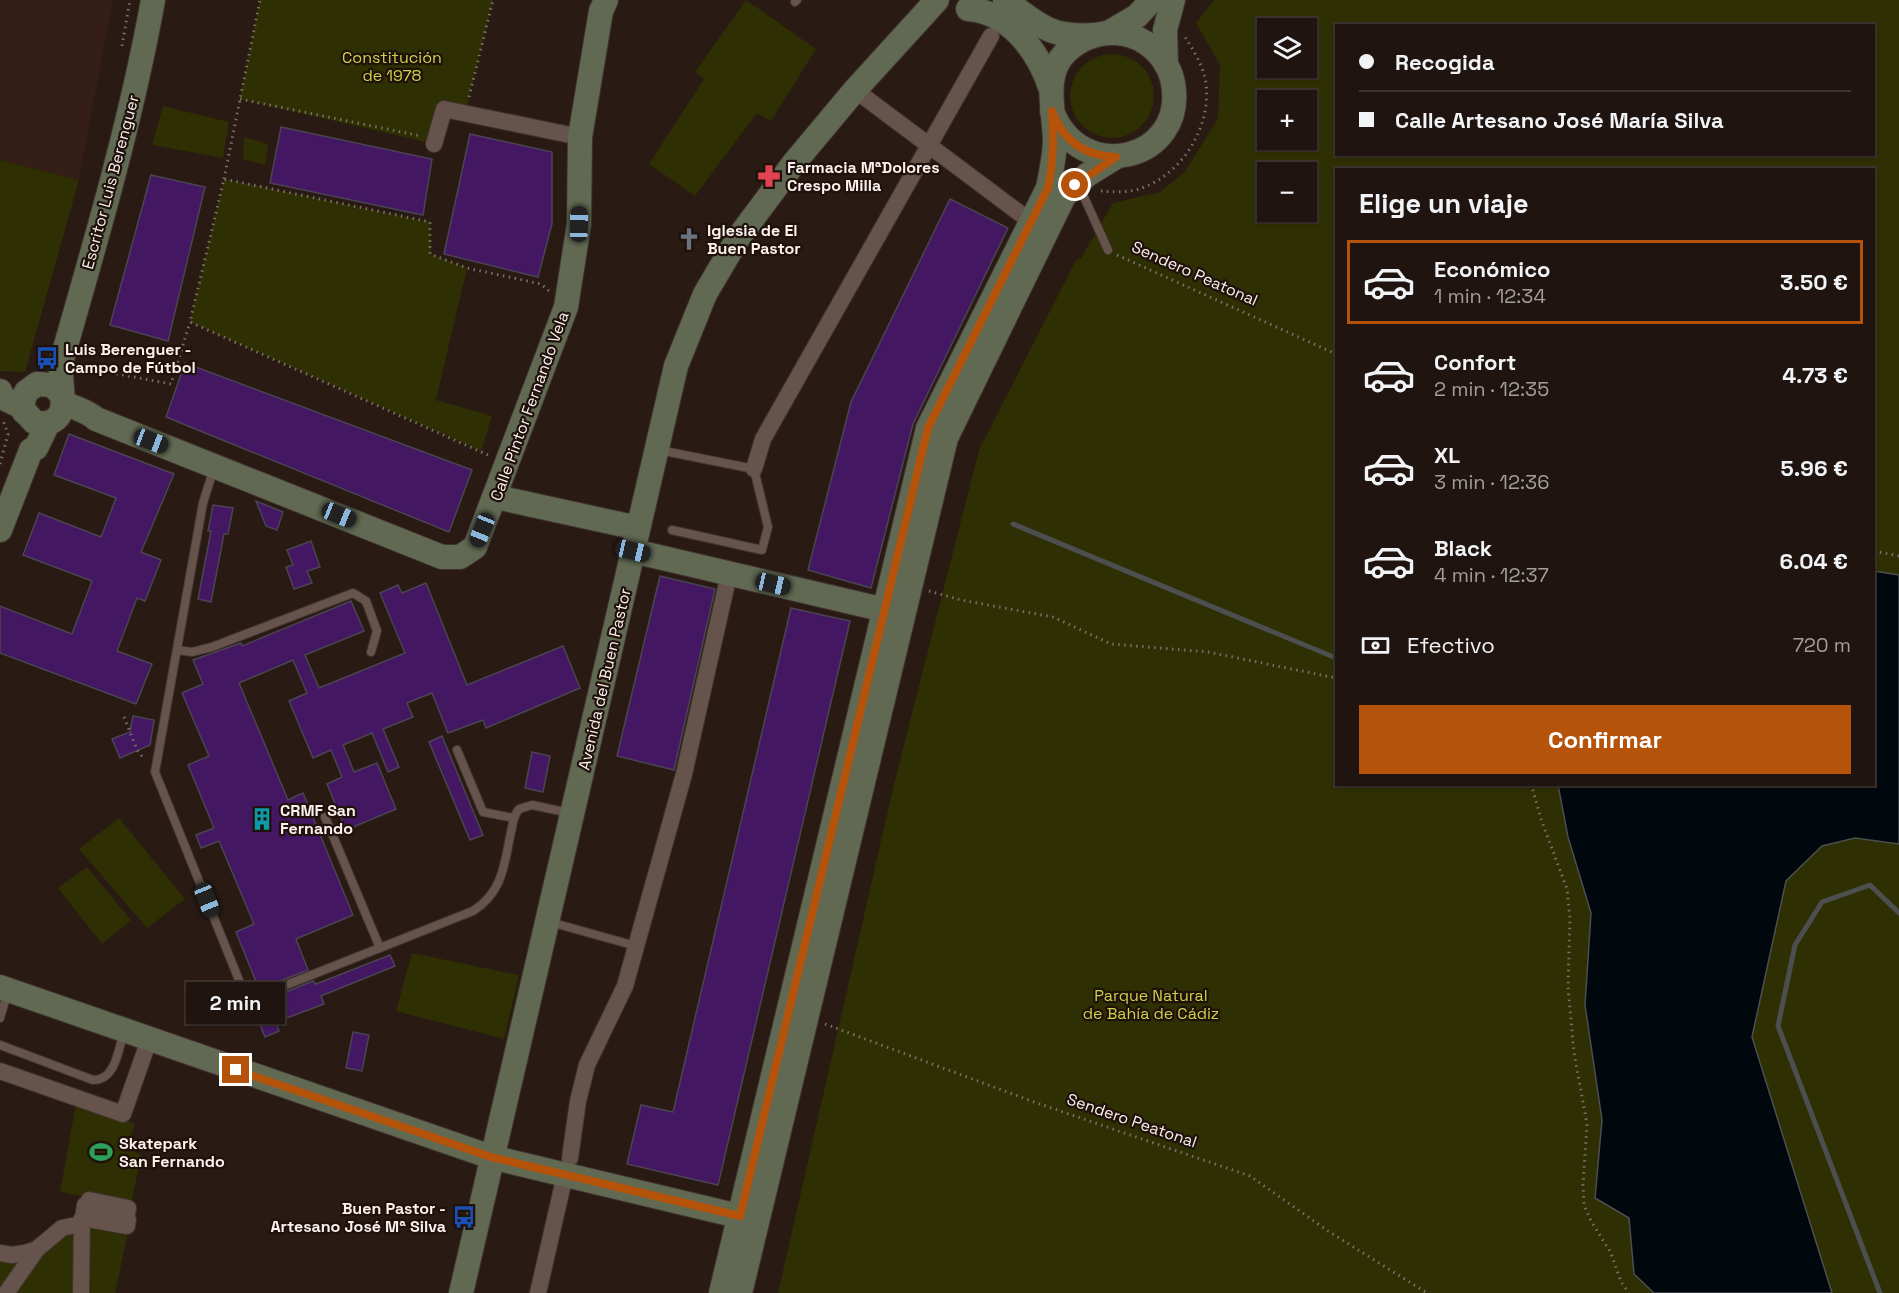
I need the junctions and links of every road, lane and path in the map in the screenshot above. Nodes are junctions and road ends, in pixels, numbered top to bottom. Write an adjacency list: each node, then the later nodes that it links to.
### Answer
1 (130, 0): 14 (path)
2 (153, 0): 32 (street, Escritor Luis Berenguer)
3 (260, 0): 18 (path)
4 (493, 0): 20 (path)
5 (606, 0): 21 (street, Calle Pintor Fernando Vela)
6 (1005, 0): 11 (street)
7 (1152, 0): 11 (street)
8 (1173, 0): 15 (street)
9 (934, 2): 10 (street); 17 (street, Avenida del Buen Pastor)
10 (976, 5): 16 (street)
11 (1102, 34): 15 (street); 16 (street)
12 (991, 36): 23 (street)
13 (1184, 36): 26 (path)
14 (121, 52)
15 (1166, 64): 24 (street)
16 (1050, 87): 19 (street)
17 (855, 90): 23 (street); 37 (street, Avenida del Buen Pastor)
18 (240, 99): 22 (path); 25 (path)
19 (1052, 111): 24 (street); 27 (street)
20 (465, 113): 21 (street); 22 (street)
21 (580, 137): 29 (street, Calle Pintor Fernando Vela)
22 (435, 141)
23 (928, 146): 27 (street); 41 (street)
24 (1116, 157): 26 (street)
25 (224, 179): 29 (path); 30 (path)
26 (1080, 191): 28 (lane, Sendero Peatonal); 50 (street)
27 (1030, 221): 51 (street)
28 (1108, 250): 31 (path, Sendero Peatonal)
29 (566, 307): 40 (street, Calle Pintor Fernando Vela)
30 (190, 322): 32 (path); 40 (path)
31 (1335, 354)
32 (61, 363): 33 (street); 35 (street, Escritor Luis Berenguer)
33 (34, 385): 34 (street); 35 (street)
34 (0, 391): 35 (street)
35 (47, 412): 39 (street, Calle Pintor Fernando Vela); 44 (street)
36 (0, 416): 38 (path)
37 (656, 449): 41 (lane); 43 (street, Avenida del Buen Pastor)
38 (0, 464)
39 (215, 465): 42 (street, Calle Pintor Fernando Vela); 52 (lane)
40 (507, 467): 42 (street, Calle Pintor Fernando Vela)
41 (754, 469): 45 (lane)
42 (496, 496): 43 (street)
43 (638, 528): 46 (street, Avenida del Buen Pastor)
44 (0, 530)
45 (672, 530)
46 (633, 551): 49 (street); 59 (street, Avenida del Buen Pastor)
47 (1875, 551): 48 (path)
48 (1899, 556)
49 (729, 574): 51 (street); 63 (street)
50 (910, 589): 54 (path); 67 (street)
51 (885, 610): 75 (street)
52 (177, 650): 53 (lane); 57 (lane)
53 (371, 652)
54 (1335, 678)
55 (124, 717): 57 (path)
56 (457, 750): 61 (lane)
57 (155, 772): 64 (lane)
58 (1532, 786): 86 (path)
59 (573, 813): 61 (lane); 62 (street, Avenida del Buen Pastor)
60 (325, 817): 64 (lane)
61 (514, 818): 64 (lane)
62 (547, 921): 63 (lane); 72 (street, Avenida del Buen Pastor)
63 (636, 946): 73 (street)
64 (380, 948)
65 (4, 989): 66 (lane); 68 (street)
66 (0, 1018)
67 (820, 1022): 75 (street); 85 (path, Sendero Peatonal)
68 (124, 1032): 69 (street); 70 (lane)
69 (149, 1040): 71 (street); 72 (street)
70 (0, 1045)
71 (0, 1071)
72 (491, 1157): 73 (street); 81 (street, Avenida del Buen Pastor)
73 (567, 1167): 75 (street); 82 (street)
74 (89, 1200): 76 (street)
75 (749, 1218): 83 (street); 84 (street)
76 (81, 1224): 77 (street); 80 (street)
77 (38, 1249): 78 (street); 79 (street)
78 (0, 1253)
79 (5, 1289)
80 (81, 1293)
81 (461, 1293)
82 (538, 1293)
83 (721, 1293)
84 (740, 1293)
85 (1427, 1293)
86 (1629, 1293)

